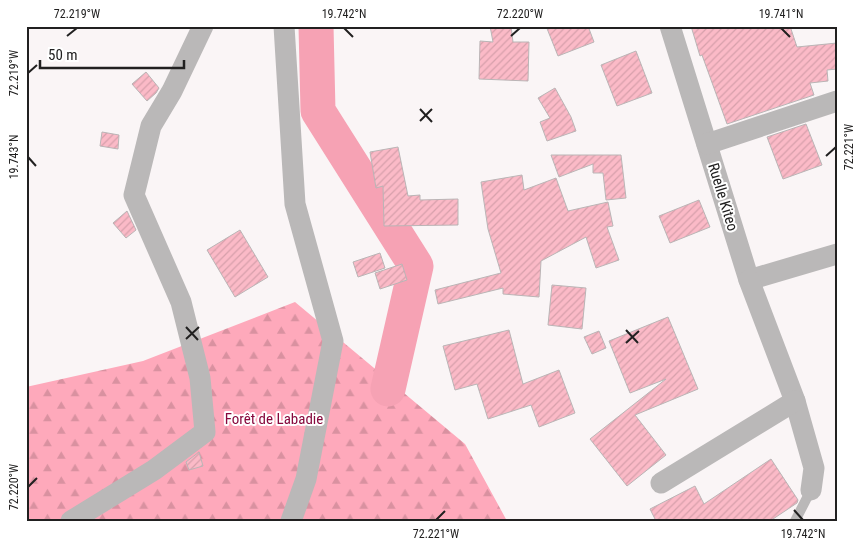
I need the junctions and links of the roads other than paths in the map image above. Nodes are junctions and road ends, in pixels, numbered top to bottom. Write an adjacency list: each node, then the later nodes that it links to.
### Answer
1 (203, 26): 11 (street)
2 (284, 26): 12 (street)
3 (670, 26): 5 (street, Ruelle Kiteo)
4 (837, 101): 5 (street)
5 (707, 144): 7 (street, Ruelle Kiteo)
6 (837, 254): 7 (street)
7 (749, 280): 8 (street, Ruelle Kiteo)
8 (796, 401): 9 (street); 10 (street, Ruelle Kiteo)
9 (661, 483)
10 (811, 490): 13 (lane)
11 (71, 521)
12 (291, 521)
13 (796, 521)

